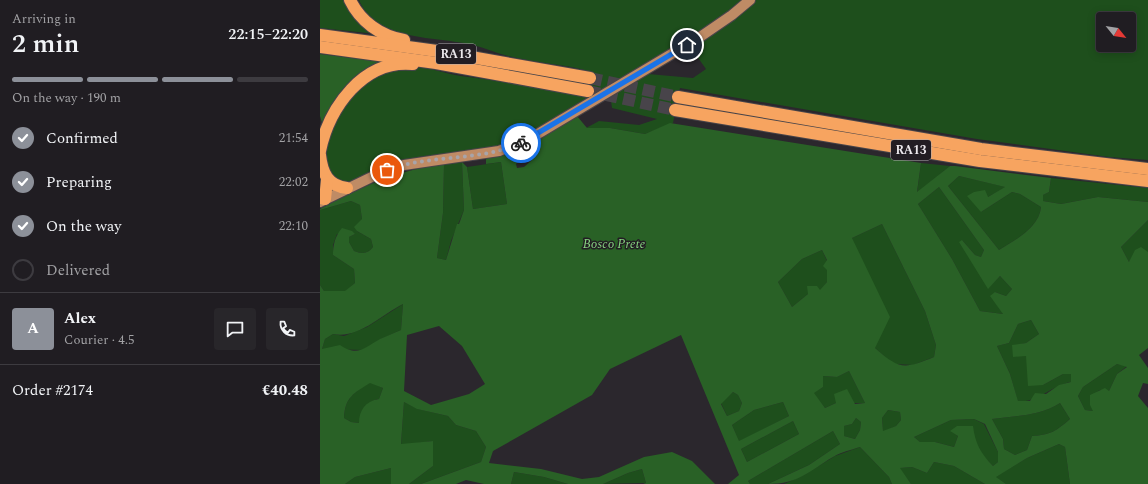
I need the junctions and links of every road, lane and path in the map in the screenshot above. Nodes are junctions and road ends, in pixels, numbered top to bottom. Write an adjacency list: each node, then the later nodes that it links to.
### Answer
1 (350, 0): 5 (highway)
2 (750, 0): 16 (main road)
3 (320, 35): 5 (highway, RA13)
4 (320, 47): 6 (highway, RA13)
5 (506, 62): 7 (highway, RA13)
6 (505, 75): 8 (highway, RA13); 11 (highway)
7 (590, 78)
8 (588, 91)
9 (678, 97): 13 (highway, RA13)
10 (675, 110): 15 (highway, RA13)
11 (320, 151)
12 (320, 155): 14 (highway)
13 (1148, 169)
14 (327, 180): 16 (highway); 17 (highway)
15 (1148, 181)
16 (347, 188): 17 (main road)
17 (322, 200)

